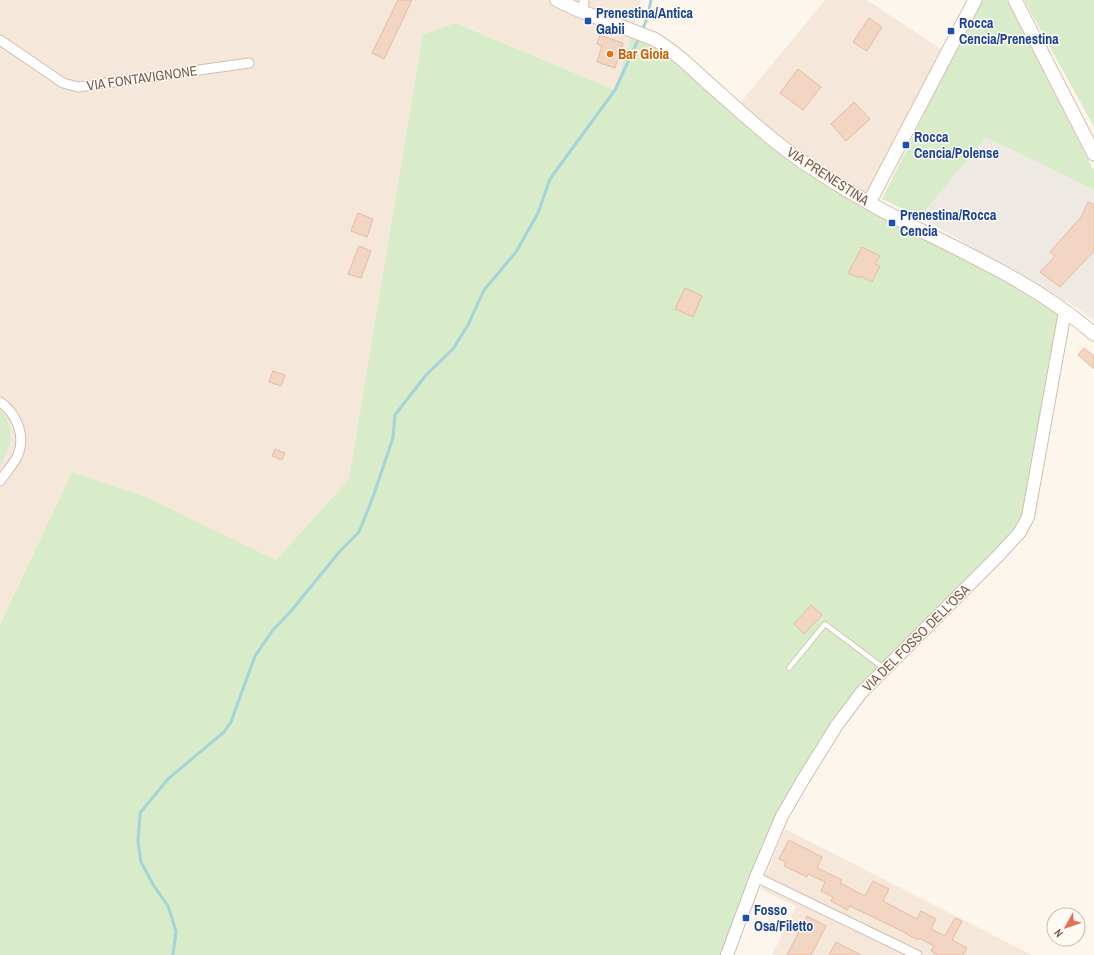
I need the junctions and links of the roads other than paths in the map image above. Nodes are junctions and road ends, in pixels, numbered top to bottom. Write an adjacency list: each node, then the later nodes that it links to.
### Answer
1 (557, 0): 4 (main road, VIA PRENESTINA)
2 (975, 0): 8 (main road)
3 (1014, 0): 7 (main road)
4 (584, 6): 8 (main road, VIA PRENESTINA)
5 (0, 40): 6 (street, VIA FONTAVIGNONE)
6 (249, 63)
7 (1094, 154)
8 (869, 203): 9 (main road, VIA PRENESTINA)
9 (1065, 311): 10 (main road, VIA PRENESTINA); 14 (street, VIA DEL FOSSO DELL'OSA)
10 (1094, 334)
11 (0, 402): 12 (street)
12 (0, 481)
13 (789, 668): 14 (lane)
14 (885, 669): 15 (street, VIA DEL FOSSO DELL'OSA)
15 (756, 877): 16 (street, VIA DEL FOSSO DELL'OSA); 17 (street)
16 (727, 955)
17 (917, 955)

